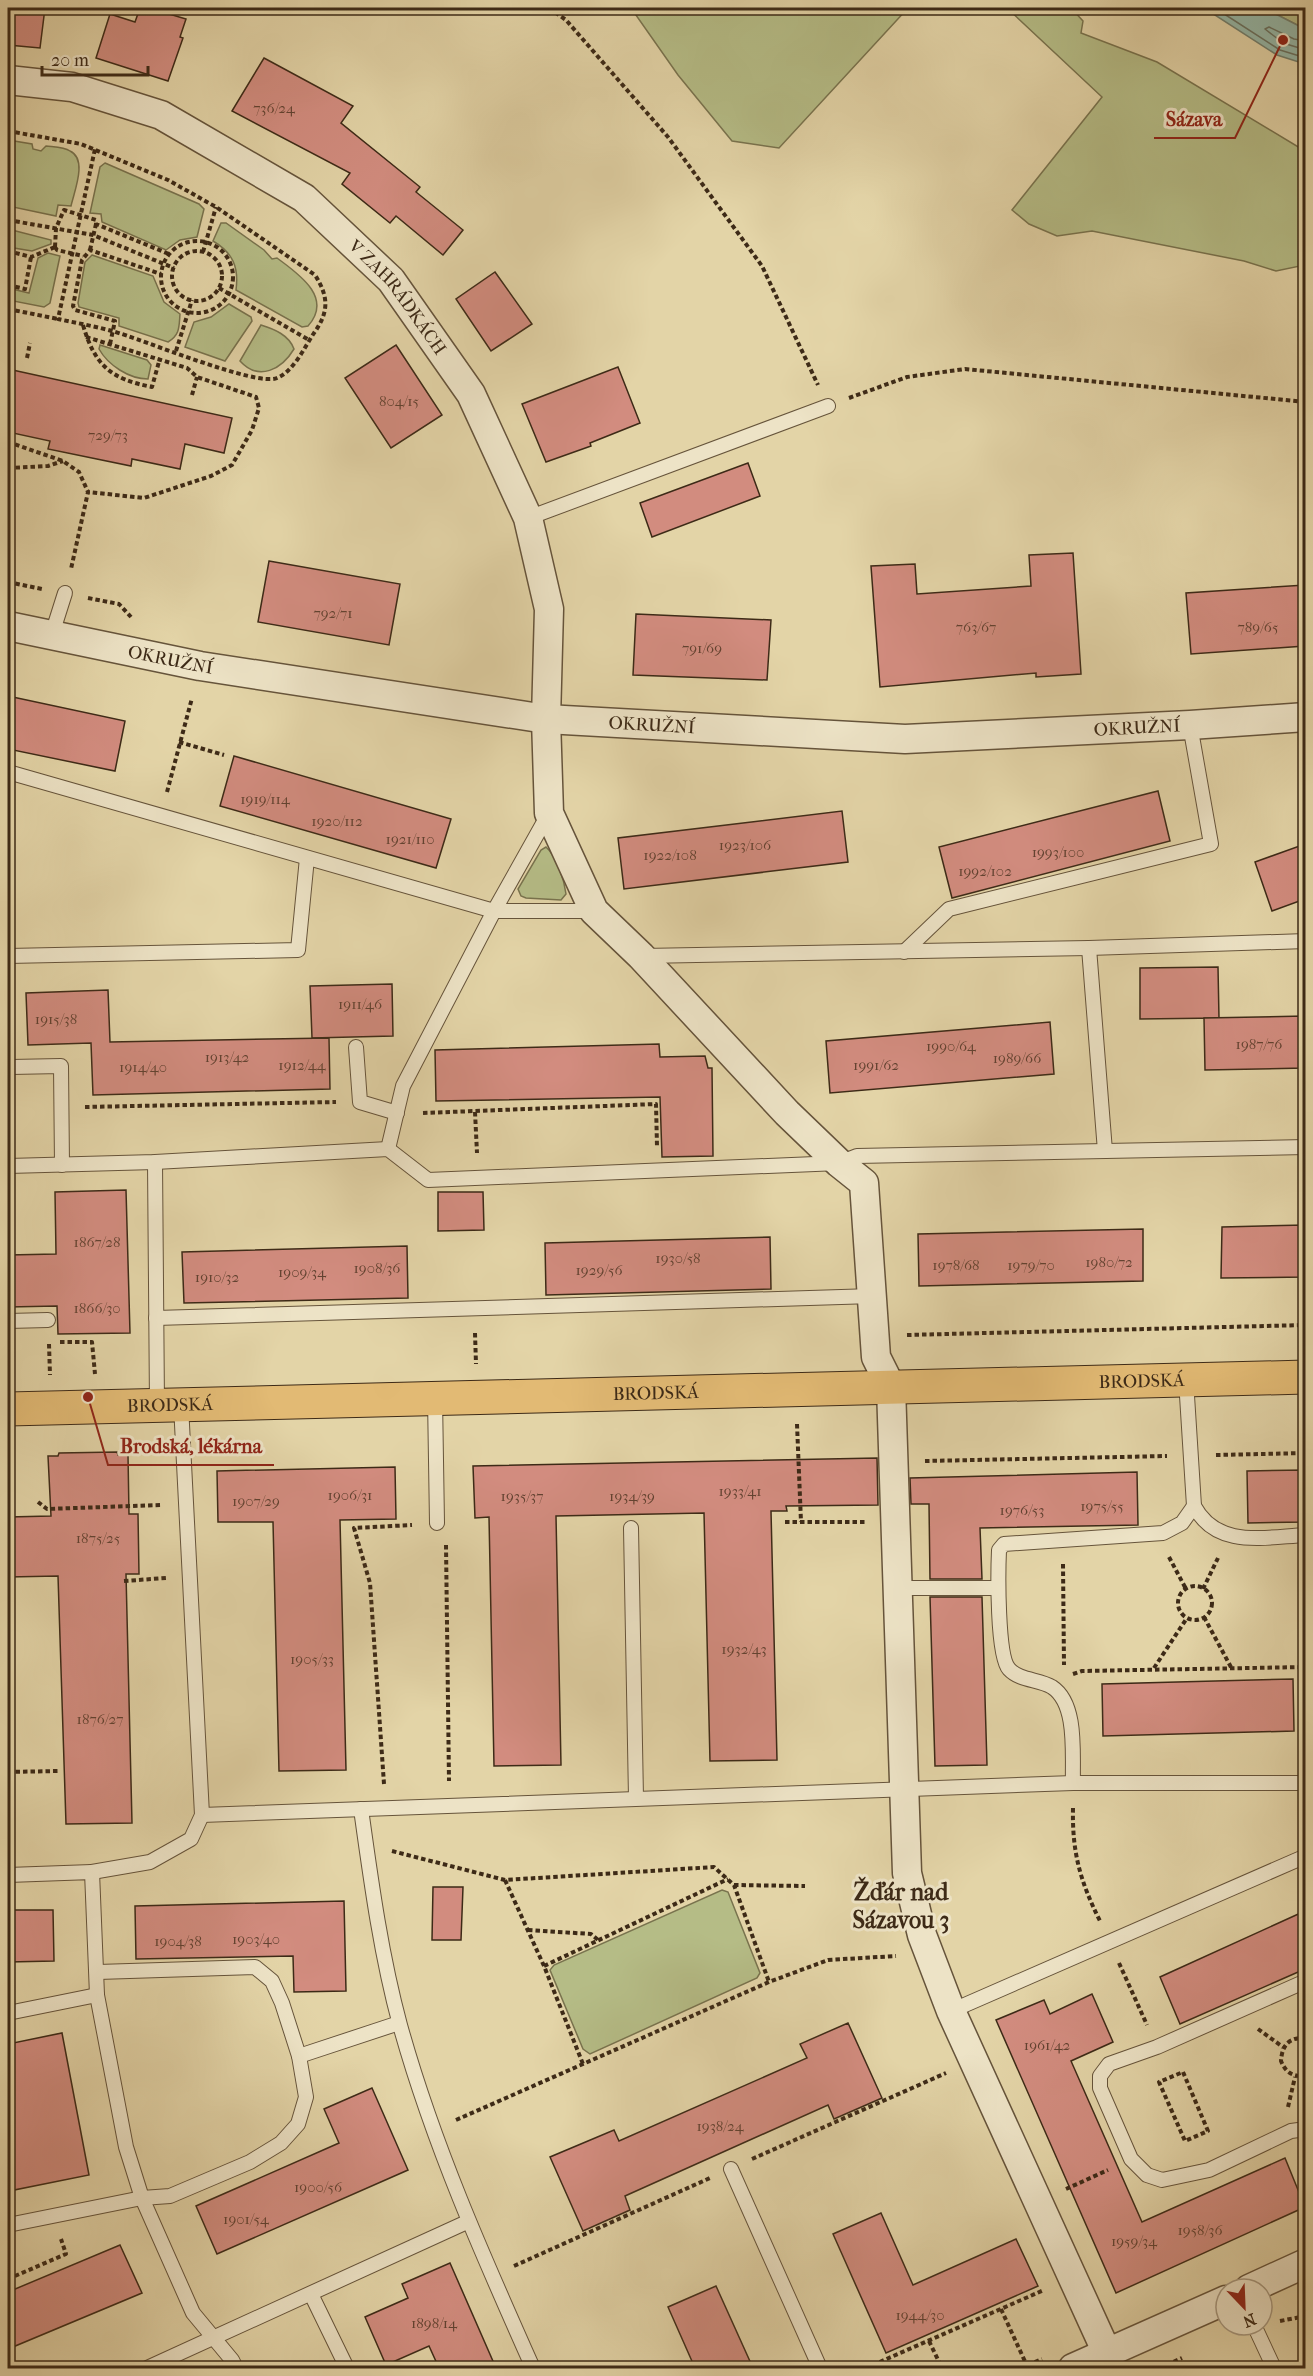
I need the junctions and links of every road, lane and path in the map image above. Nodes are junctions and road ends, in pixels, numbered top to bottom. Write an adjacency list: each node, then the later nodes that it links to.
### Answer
1 (549, 8): 43 (path)
2 (8, 80): 48 (street, V ZAHRÁDKÁCH)
3 (8, 131): 4 (path)
4 (95, 149): 5 (path); 6 (path)
5 (216, 207): 12 (path); 34 (path)
6 (80, 213): 8 (path); 9 (path); 10 (path)
7 (8, 220): 9 (path)
8 (96, 224): 11 (path); 18 (path)
9 (56, 228): 10 (path); 13 (path)
10 (75, 232): 11 (path); 17 (path)
11 (93, 235): 14 (path); 21 (path)
12 (205, 242): 16 (path); 18 (path); 26 (path)
13 (55, 247): 17 (path); 20 (path)
14 (90, 250): 19 (path); 23 (path)
15 (8, 251): 20 (path)
16 (203, 252): 22 (path); 25 (path)
17 (71, 253): 19 (path); 30 (path)
18 (169, 254): 21 (path)
19 (83, 256): 32 (path)
20 (31, 257): 24 (path)
21 (164, 263): 22 (path); 23 (path)
22 (174, 268): 27 (path)
23 (161, 274): 29 (path)
24 (8, 285)
25 (219, 288): 26 (path); 27 (path)
26 (229, 294): 29 (path); 34 (path)
27 (192, 300): 29 (path)
28 (8, 309): 30 (path)
29 (189, 312): 37 (path)
30 (58, 319): 31 (path)
31 (83, 325): 32 (path); 33 (path)
32 (112, 331): 36 (path); 37 (path)
33 (86, 337): 36 (path); 39 (path)
34 (309, 340): 37 (path)
35 (30, 344): 38 (path)
36 (110, 344): 39 (path)
37 (176, 351)
38 (27, 358)
39 (160, 358): 40 (path)
40 (197, 377): 41 (path); 47 (path)
41 (192, 395)
42 (1305, 402): 43 (path)
43 (828, 406): 48 (lane)
44 (8, 442): 45 (path)
45 (63, 461): 46 (path); 47 (path)
46 (8, 468)
47 (88, 492): 50 (path)
48 (528, 518): 55 (street, V ZAHRÁDKÁCH)
49 (8, 582): 50 (path)
50 (65, 593): 52 (lane)
51 (8, 626): 52 (street, OKRUŽNÍ)
52 (52, 634): 53 (street, OKRUŽNÍ)
53 (200, 666): 55 (street, OKRUŽNÍ); 57 (path)
54 (1305, 717): 56 (street, OKRUŽNÍ)
55 (546, 719): 56 (street, OKRUŽNÍ); 60 (street, V ZAHRÁDKÁCH)
56 (1190, 725): 67 (lane)
57 (179, 742): 58 (path); 61 (path)
58 (224, 755)
59 (8, 772): 61 (lane)
60 (549, 813): 63 (street); 64 (lane)
61 (161, 816): 62 (lane)
62 (307, 858): 64 (lane); 68 (lane)
63 (594, 910): 64 (lane); 69 (street)
64 (494, 911): 75 (lane)
65 (1305, 941): 66 (lane)
66 (1089, 948): 67 (lane); 78 (lane)
67 (903, 952): 69 (lane)
68 (8, 956): 71 (path)
69 (641, 956): 80 (street)
70 (356, 1047): 72 (lane)
71 (11, 1067): 73 (lane)
72 (360, 1102): 73 (path); 75 (lane)
73 (61, 1107): 81 (lane)
74 (475, 1112): 75 (path); 83 (path); 84 (path)
75 (397, 1113): 77 (lane)
76 (1305, 1147): 78 (lane)
77 (388, 1149): 79 (lane); 84 (lane)
78 (1105, 1151): 80 (lane)
79 (155, 1162): 81 (lane); 87 (lane)
80 (839, 1163): 83 (lane); 85 (street)
81 (62, 1165): 82 (lane)
82 (8, 1166)
83 (658, 1171): 84 (lane)
84 (478, 1178)
85 (873, 1296): 86 (lane); 91 (street)
86 (474, 1308): 87 (lane); 92 (path)
87 (156, 1318): 99 (lane)
88 (48, 1320): 89 (lane)
89 (8, 1322)
90 (1305, 1324): 91 (path)
91 (874, 1335): 97 (street)
92 (476, 1373)
93 (1305, 1377): 94 (main road, BRODSKÁ)
94 (1186, 1380): 97 (main road, BRODSKÁ); 103 (lane)
95 (95, 1384): 96 (path)
96 (50, 1385)
97 (891, 1387): 98 (main road, BRODSKÁ); 104 (street)
98 (435, 1398): 99 (main road, BRODSKÁ); 111 (lane)
99 (169, 1405): 100 (main road, BRODSKÁ); 106 (lane)
100 (8, 1409)
101 (797, 1416): 109 (path)
102 (1305, 1453): 103 (path)
103 (1189, 1455): 104 (path); 107 (lane)
104 (893, 1462): 110 (street)
105 (38, 1502): 106 (path)
106 (187, 1505): 117 (lane)
107 (1194, 1506): 113 (lane); 114 (lane)
108 (785, 1522): 109 (path)
109 (801, 1522): 110 (path)
110 (896, 1522): 119 (street)
111 (437, 1523): 136 (path); 138 (path)
112 (630, 1528): 135 (lane)
113 (1163, 1533): 116 (lane); 121 (path)
114 (1228, 1535): 115 (lane); 122 (path)
115 (1305, 1535)
116 (1062, 1541): 120 (lane); 125 (path)
117 (190, 1576): 118 (path); 139 (lane)
118 (124, 1581)
119 (897, 1588): 120 (lane); 134 (street)
120 (998, 1588): 132 (lane)
121 (1186, 1589): 122 (path); 124 (path)
122 (1203, 1589): 123 (path)
123 (1204, 1617): 124 (path); 128 (path)
124 (1187, 1618): 127 (path)
125 (1064, 1666)
126 (1305, 1667): 128 (path)
127 (1153, 1669): 128 (path); 129 (path)
128 (1232, 1669)
129 (1064, 1677)
130 (58, 1771): 131 (path)
131 (8, 1773)
132 (1073, 1783): 133 (lane); 134 (lane); 150 (path)
133 (1305, 1783)
134 (904, 1788): 135 (lane); 151 (street)
135 (636, 1798): 136 (lane)
136 (450, 1806): 138 (lane)
137 (361, 1809): 138 (lane); 139 (lane); 140 (lane)
138 (385, 1809)
139 (202, 1815): 142 (lane)
140 (366, 1844): 145 (path); 159 (lane)
141 (1305, 1856): 150 (lane)
142 (92, 1872): 143 (lane); 153 (lane)
143 (8, 1875)
144 (728, 1879): 145 (path); 146 (path); 149 (path)
145 (505, 1881): 148 (path)
146 (734, 1885): 147 (path); 155 (path)
147 (805, 1886)
148 (528, 1930): 149 (path); 152 (path)
149 (598, 1940): 152 (path)
150 (1110, 1941): 157 (lane); 162 (path)
151 (929, 1954): 155 (path); 157 (street)
152 (544, 1966): 164 (path)
153 (98, 1972): 156 (lane); 163 (lane)
154 (1305, 1981): 162 (lane)
155 (769, 1982): 164 (path)
156 (96, 1995): 158 (lane); 171 (lane)
157 (951, 2011): 172 (street)
158 (8, 2013)
159 (399, 2023): 163 (lane); 168 (lane)
160 (1305, 2029): 161 (path)
161 (1305, 2038): 165 (path)
162 (1158, 2048): 169 (lane)
163 (299, 2056): 171 (lane)
164 (583, 2064): 168 (path)
165 (1305, 2076)
166 (1170, 2077): 166 (path)
167 (1305, 2129): 169 (lane)
168 (434, 2130): 174 (lane)
169 (1131, 2159): 172 (path)
170 (731, 2169): 194 (lane)
171 (142, 2198): 173 (lane); 186 (lane)
172 (1038, 2202): 178 (street)
173 (52, 2216): 175 (lane); 179 (path)
174 (467, 2222): 180 (lane); 193 (lane)
175 (8, 2225)
176 (1305, 2262): 177 (street)
177 (1274, 2277)
178 (1072, 2278): 182 (path); 188 (street)
179 (8, 2279)
180 (311, 2294): 186 (lane); 192 (lane)
181 (1214, 2305): 188 (street)
182 (1001, 2309): 187 (path); 189 (path)
183 (1305, 2316): 184 (path)
184 (1274, 2322)
185 (1260, 2337): 199 (lane)
186 (213, 2339): 190 (lane); 191 (lane)
187 (929, 2341): 195 (path); 196 (path)
188 (1107, 2353): 198 (street)
189 (1028, 2367): 197 (path)
190 (147, 2368)
191 (236, 2368)
192 (347, 2368)
193 (533, 2368)
194 (820, 2368)
195 (866, 2368)
196 (942, 2368)
197 (1021, 2368)
198 (1073, 2368)
199 (1274, 2368)

